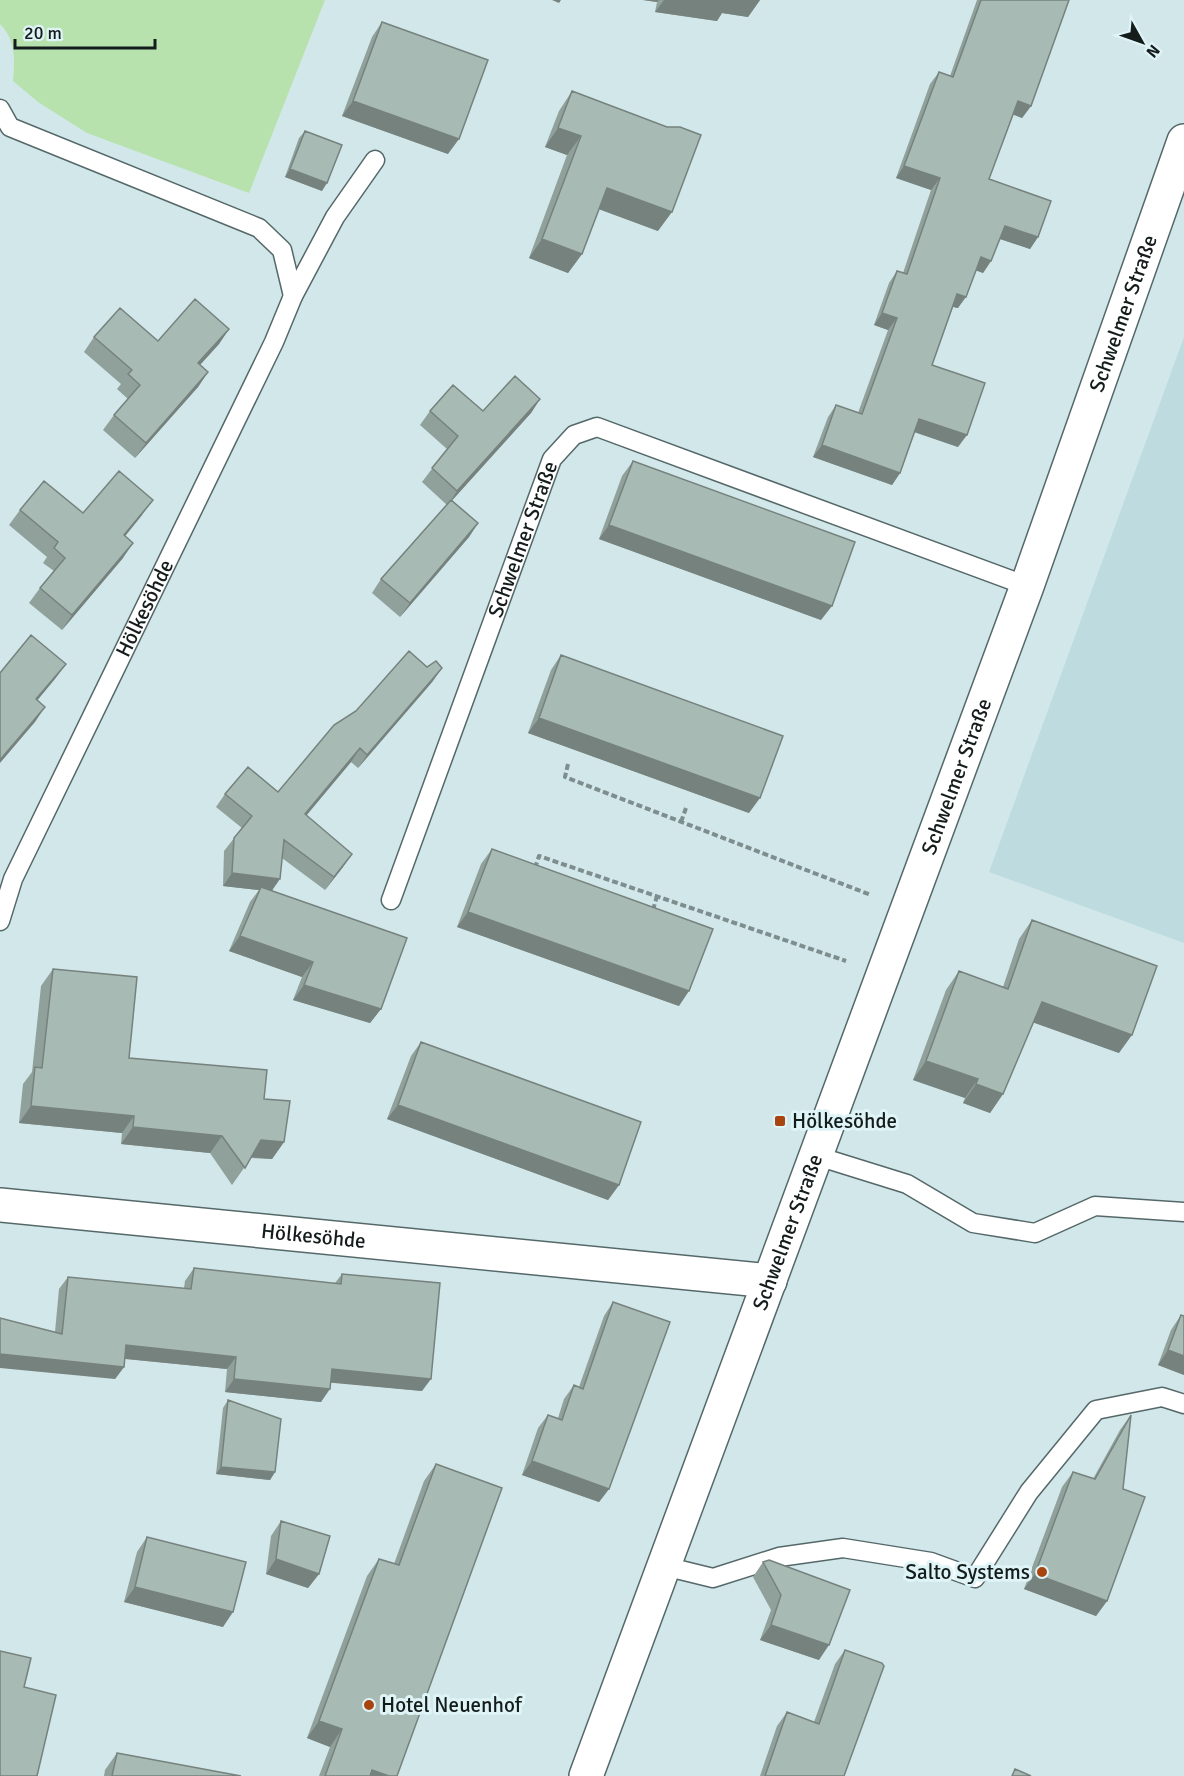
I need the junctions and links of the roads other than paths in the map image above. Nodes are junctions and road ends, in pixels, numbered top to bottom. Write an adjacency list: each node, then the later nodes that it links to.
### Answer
1 (0, 109): 4 (lane)
2 (1184, 141): 5 (main road, Schwelmer Straße)
3 (375, 160): 4 (lane, Hölkesöhde)
4 (293, 296): 7 (lane, Hölkesöhde)
5 (1028, 586): 6 (lane, Schwelmer Straße); 8 (main road, Schwelmer Straße)
6 (391, 900)
7 (0, 921)
8 (817, 1156): 10 (lane); 11 (main road, Schwelmer Straße)
9 (0, 1205): 11 (main road, Hölkesöhde)
10 (1184, 1212)
11 (770, 1281): 13 (main road, Schwelmer Straße)
12 (1184, 1404): 13 (lane)
13 (664, 1566): 14 (main road, Schwelmer Straße)
14 (590, 1775)

